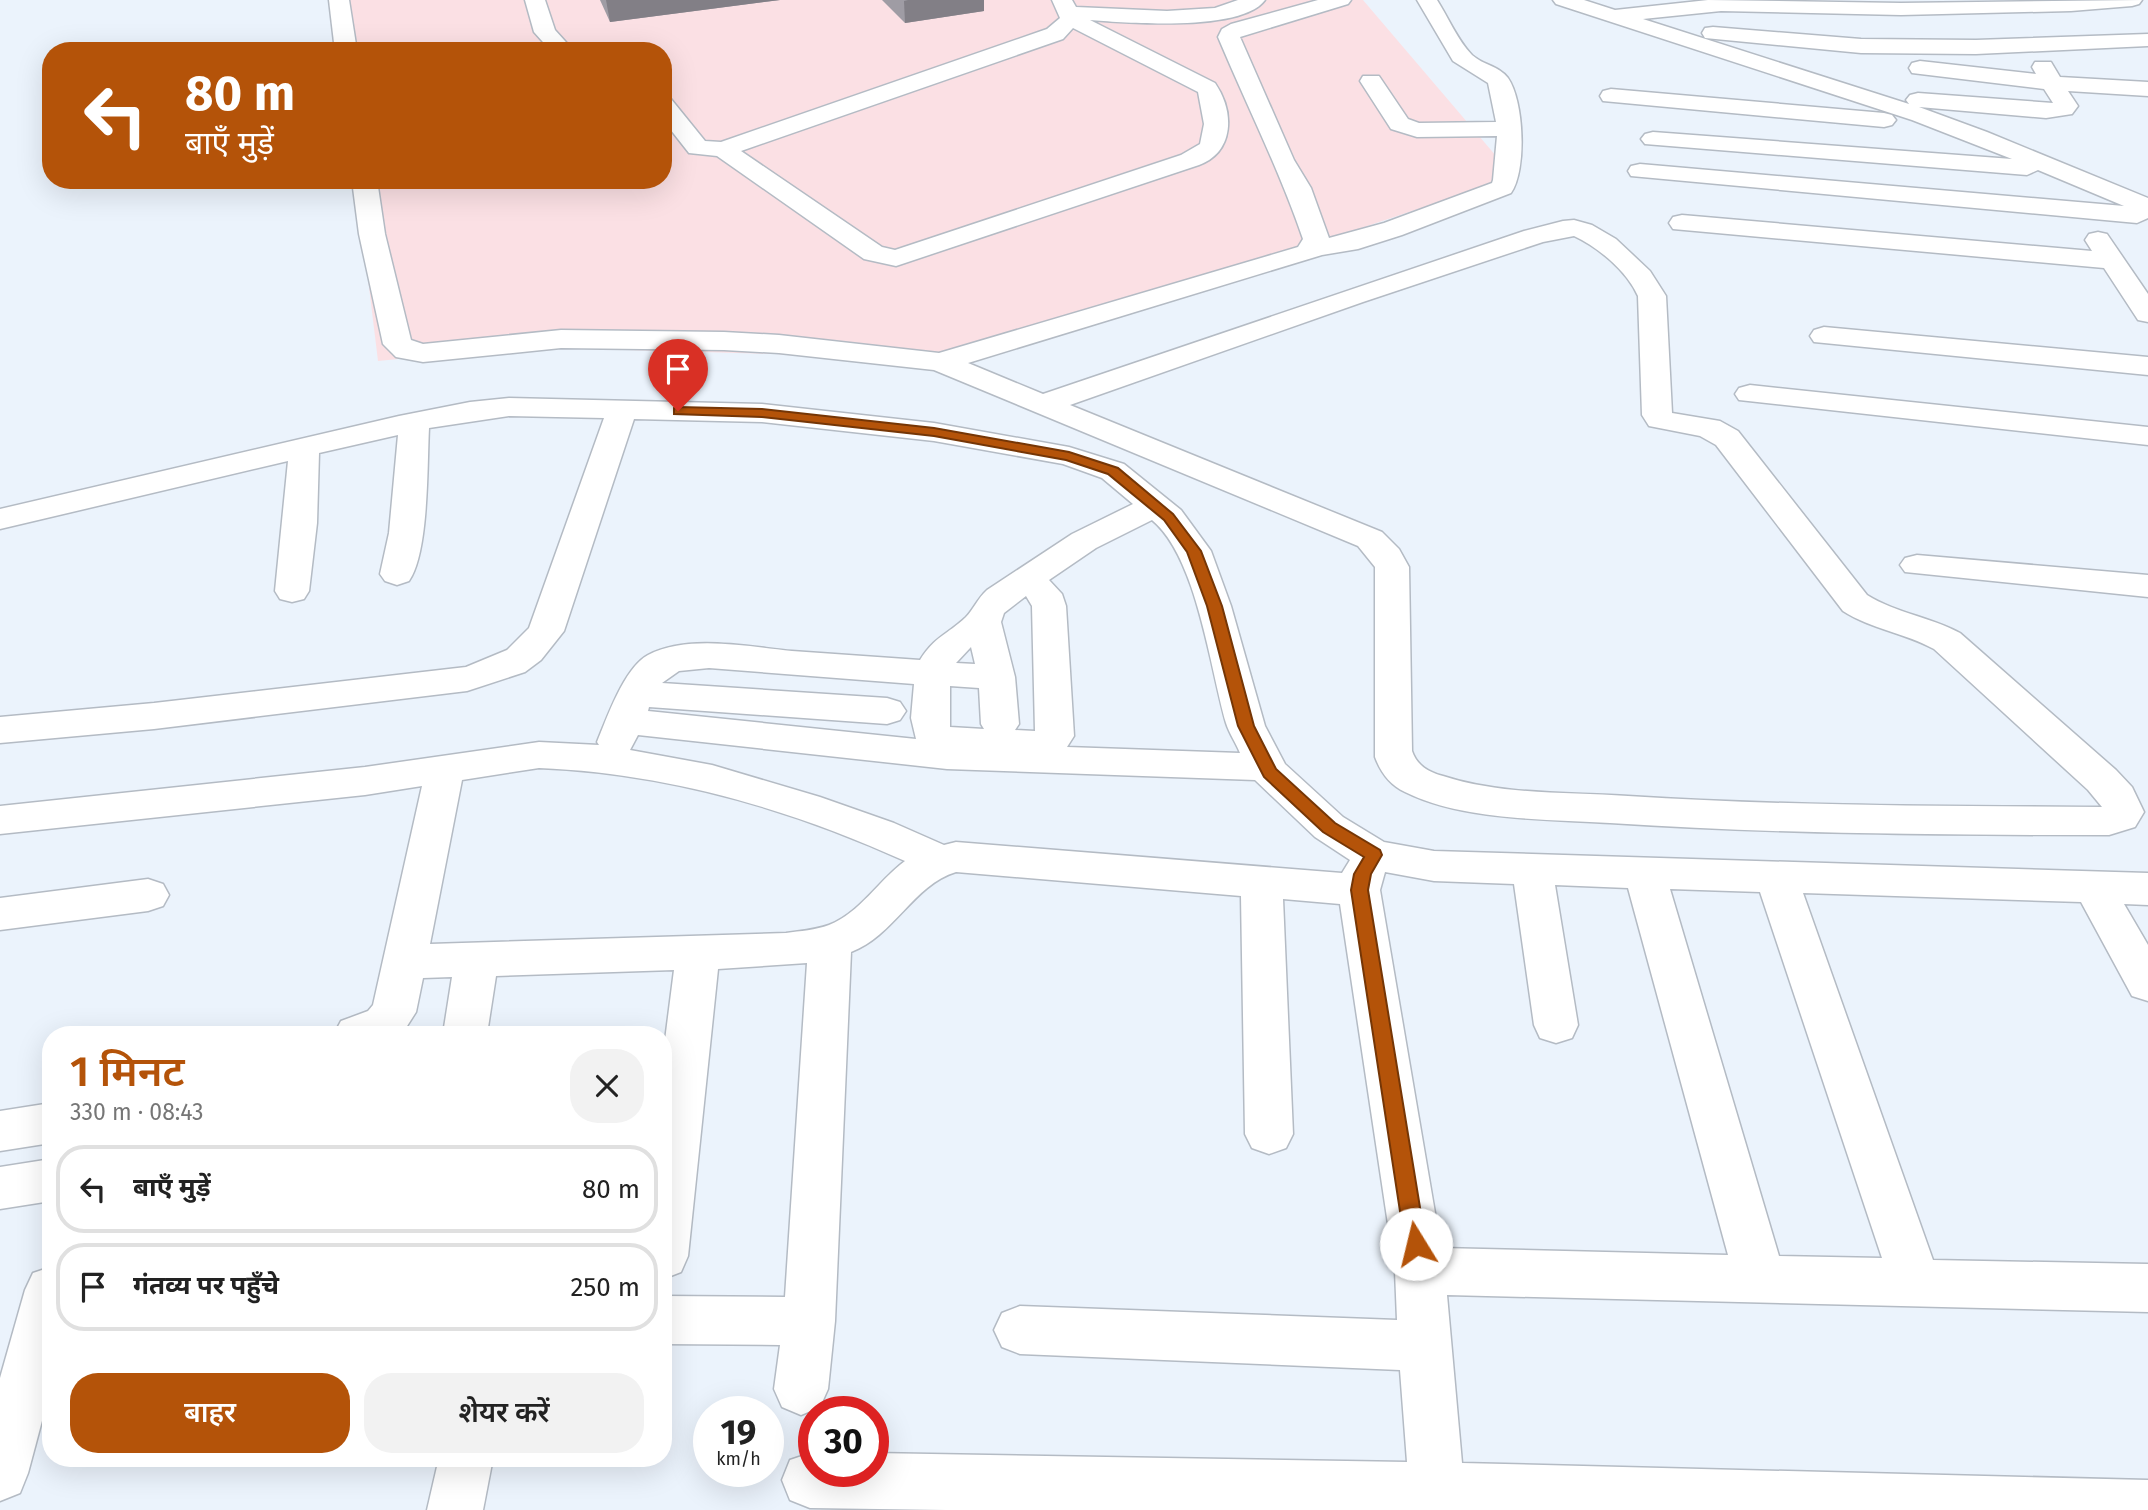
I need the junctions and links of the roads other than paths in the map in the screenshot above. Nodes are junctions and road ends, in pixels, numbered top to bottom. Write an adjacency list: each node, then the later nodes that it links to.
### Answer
1 (339, 0): 14 (street)
2 (534, 0): 15 (street)
3 (1255, 0): 10 (street)
4 (1341, 0): 36 (street)
5 (1427, 0): 26 (street)
6 (1563, 0): 11 (street)
7 (2132, 0): 8 (street)
8 (2067, 3): 9 (street); 13 (street)
9 (1772, 4): 11 (street)
10 (1068, 11): 28 (street); 28 (street)
11 (1611, 16): 12 (street)
12 (1647, 28): 16 (street); 17 (street)
13 (2139, 41): 16 (street); 18 (street)
14 (345, 42)
15 (552, 42)
16 (2031, 45): 20 (street)
17 (1720, 52): 20 (street); 22 (street)
18 (2148, 54)
19 (1371, 81): 26 (street)
20 (2053, 83): 21 (street); 22 (street)
21 (2148, 89)
22 (1857, 95): 25 (street)
23 (1611, 96): 25 (street)
24 (672, 115): 28 (street)
25 (1948, 125): 30 (street)
26 (1507, 129): 36 (street)
27 (1653, 139): 30 (street)
28 (723, 149)
29 (1640, 171): 33 (street)
30 (2062, 171): 32 (street)
31 (365, 189): 40 (street)
32 (2148, 207)
33 (2077, 209): 34 (street); 37 (street)
34 (2148, 216)
35 (1682, 223): 37 (street)
36 (1314, 248): 40 (street)
37 (2112, 261): 38 (street)
38 (2148, 314)
39 (1824, 336): 41 (street)
40 (940, 362): 43 (street)
41 (2148, 366)
42 (1750, 394): 46 (street)
43 (1044, 404): 43 (street)
44 (622, 410): 45 (street); 48 (street); 63 (street)
45 (414, 422): 47 (street); 51 (street)
46 (2148, 436)
47 (304, 448): 49 (street); 54 (street)
48 (1154, 506): 52 (street); 65 (street)
49 (0, 519)
50 (1917, 565): 53 (street)
51 (397, 574)
52 (1028, 580): 55 (street); 57 (street)
53 (2148, 586)
54 (292, 591)
55 (983, 622): 57 (street); 58 (street)
56 (802, 664): 57 (street); 59 (street); 60 (street)
57 (932, 673): 58 (street)
58 (997, 677): 62 (street)
59 (789, 704): 60 (street); 61 (street)
60 (632, 707): 64 (street); 65 (street)
61 (887, 711)
62 (1000, 724)
63 (0, 730)
64 (608, 760): 66 (street); 68 (street)
65 (1267, 768): 70 (street)
66 (445, 769): 67 (street); 81 (street)
67 (0, 820)
68 (938, 859): 73 (street); 78 (street)
69 (1532, 869): 70 (street); 71 (street); 85 (street)
70 (1367, 872): 73 (street); 92 (street)
71 (1645, 873): 72 (street); 93 (street)
72 (1776, 877): 74 (street); 94 (street)
73 (1262, 882): 88 (street)
74 (2093, 887): 75 (street); 82 (street)
75 (2148, 889)
76 (148, 895): 77 (street)
77 (0, 914)
78 (830, 942): 79 (street); 97 (street)
79 (698, 952): 80 (street); 89 (street)
80 (477, 959): 81 (street); 84 (street)
81 (404, 962): 83 (street)
82 (2148, 984)
83 (379, 1026)
84 (466, 1026)
85 (1556, 1026)
86 (42, 1125): 87 (street)
87 (0, 1132)
88 (1269, 1134)
89 (672, 1178)
90 (42, 1181): 91 (street)
91 (0, 1188)
92 (1420, 1271): 93 (street); 100 (street)
93 (1760, 1279): 94 (street)
94 (1916, 1283): 95 (street)
95 (2148, 1288)
96 (672, 1320): 97 (street)
97 (809, 1321): 102 (street)
98 (42, 1323): 101 (street)
99 (1020, 1330): 100 (street)
100 (1424, 1346): 106 (street)
101 (25, 1386): 104 (street)
102 (801, 1389)
103 (464, 1467): 109 (street)
104 (0, 1473)
105 (889, 1482): 106 (street)
106 (1438, 1500): 107 (street)
107 (1558, 1502): 108 (street)
108 (2148, 1508)
109 (455, 1510)

